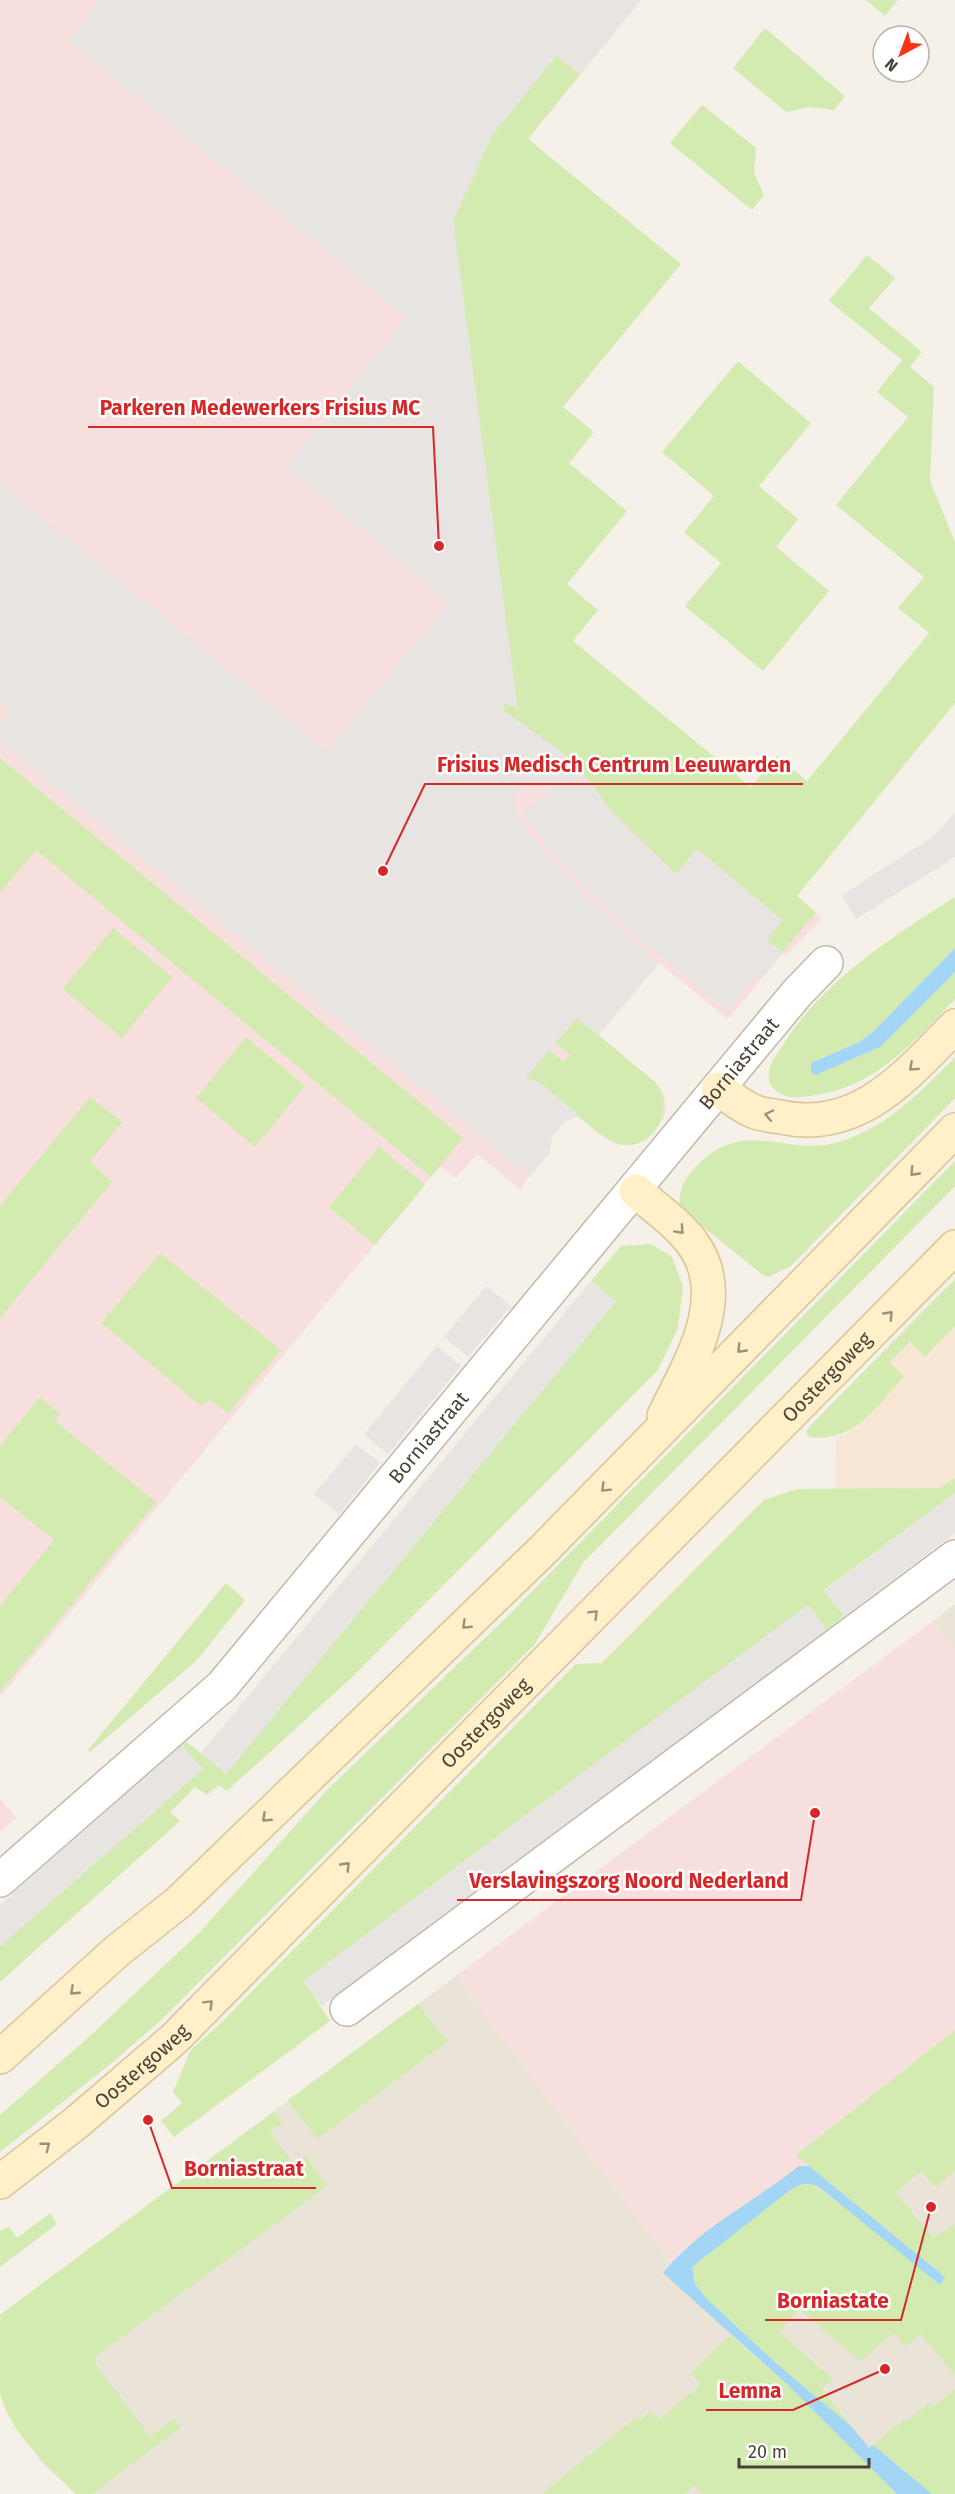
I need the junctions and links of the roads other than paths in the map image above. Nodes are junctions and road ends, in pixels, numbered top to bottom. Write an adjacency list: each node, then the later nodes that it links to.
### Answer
1 (826, 963): 3 (street, Borniastraat)
2 (955, 1026): 3 (main road, one-way to 3)
3 (718, 1089): 5 (street, Borniastraat)
4 (955, 1130): 7 (main road, one-way to 7)
5 (636, 1191): 7 (main road, one-way to 7); 9 (street, Borniastraat)
6 (955, 1247): 12 (main road, Oostergoweg, one-way to 6)
7 (650, 1443): 11 (main road, one-way to 11)
8 (955, 1557): 10 (street)
9 (0, 1880)
10 (347, 2009)
11 (0, 2057)
12 (0, 2182)

